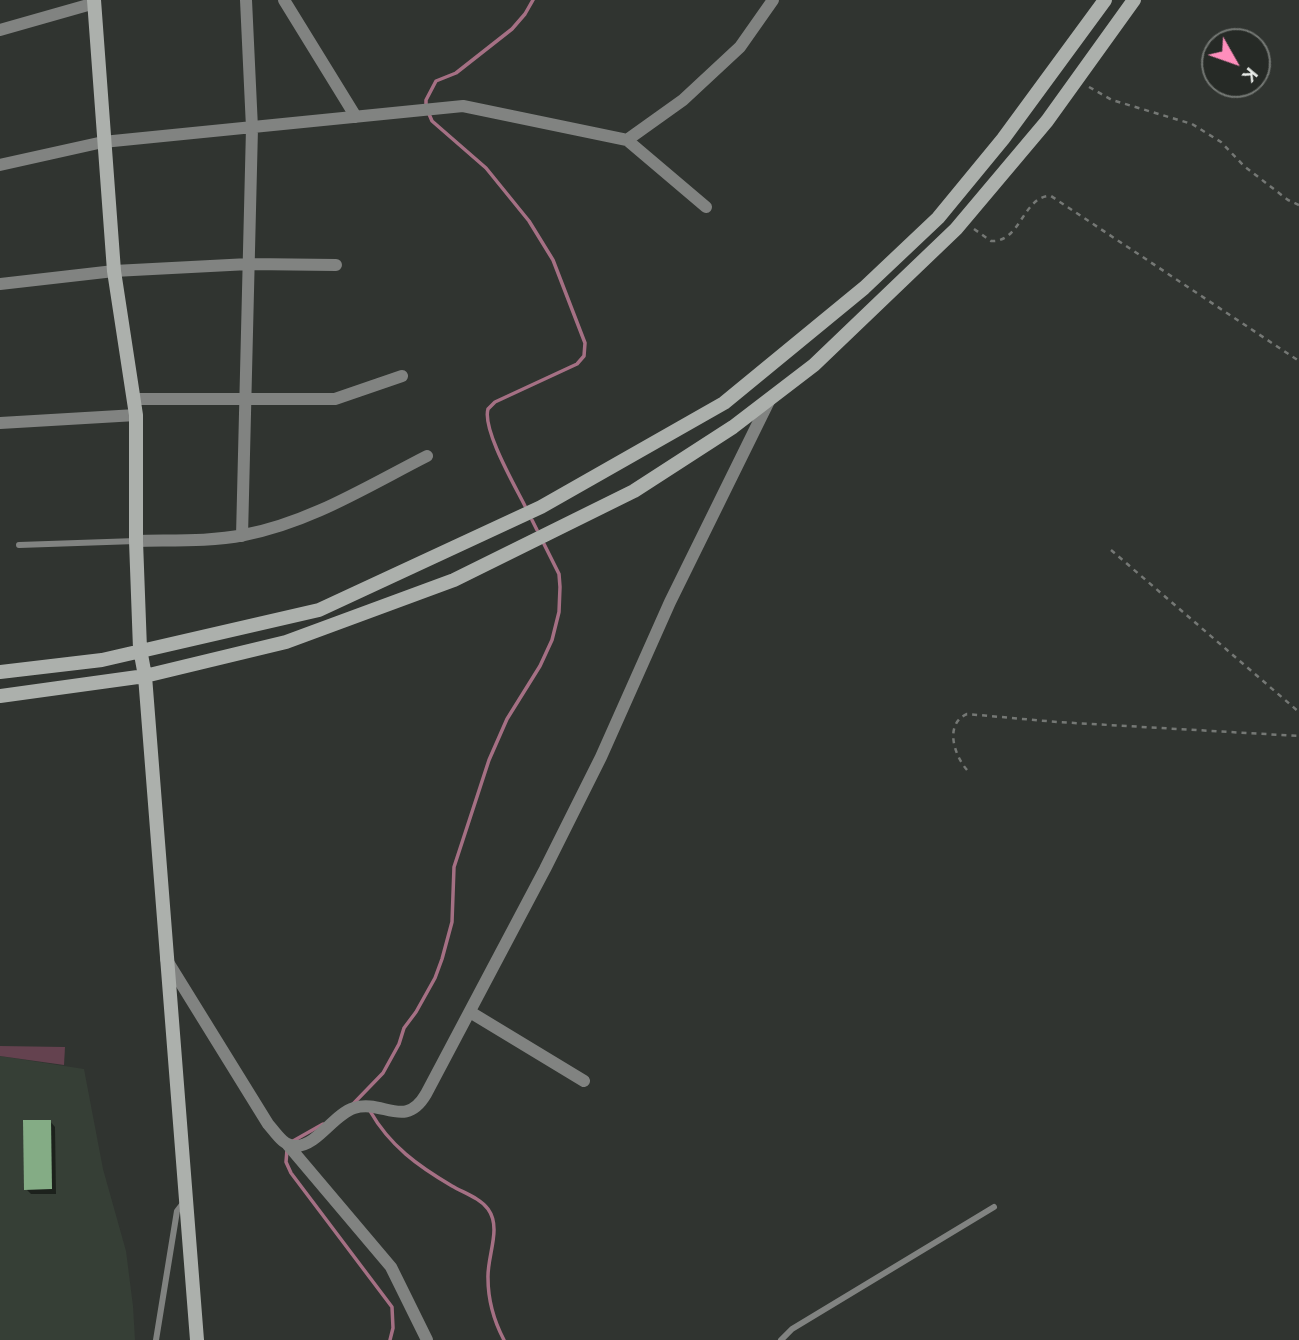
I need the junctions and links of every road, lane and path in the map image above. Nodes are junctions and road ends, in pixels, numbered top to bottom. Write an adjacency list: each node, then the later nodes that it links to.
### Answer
1 (246, 0): 10 (street)
2 (284, 0): 9 (street)
3 (773, 0): 11 (street)
4 (1105, 0): 33 (main road)
5 (1134, 0): 8 (main road)
6 (94, 1): 7 (street); 12 (main road)
7 (0, 30)
8 (1077, 80): 14 (path); 16 (main road)
9 (356, 117): 10 (street); 11 (street)
10 (252, 128): 12 (street); 17 (street)
11 (627, 140): 15 (street)
12 (103, 142): 13 (street); 19 (main road)
13 (0, 165)
14 (1299, 205)
15 (706, 207)
16 (962, 221): 21 (path); 25 (main road)
17 (249, 264): 18 (street); 19 (street); 23 (street)
18 (336, 265)
19 (114, 271): 20 (street); 24 (main road)
20 (0, 285)
21 (1299, 361)
22 (402, 376): 23 (street)
23 (245, 398): 24 (street); 29 (street)
24 (133, 399): 26 (main road)
25 (770, 399): 35 (main road); 41 (street)
26 (136, 415): 27 (street); 30 (main road)
27 (0, 423)
28 (427, 456): 29 (street)
29 (242, 536): 30 (street)
30 (136, 541): 31 (lane); 33 (main road)
31 (19, 545)
32 (1111, 550): 37 (path)
33 (141, 649): 34 (main road); 35 (main road)
34 (0, 672)
35 (145, 676): 36 (main road); 40 (main road)
36 (0, 696)
37 (1299, 712)
38 (1299, 736): 39 (path)
39 (967, 770)
40 (166, 959): 43 (street); 44 (main road)
41 (470, 1012): 42 (street); 43 (street)
42 (584, 1081)
43 (287, 1144): 48 (street)
44 (186, 1202): 46 (lane); 47 (main road)
45 (994, 1207): 49 (lane)
46 (156, 1340)
47 (197, 1340)
48 (426, 1340)
49 (781, 1340)

